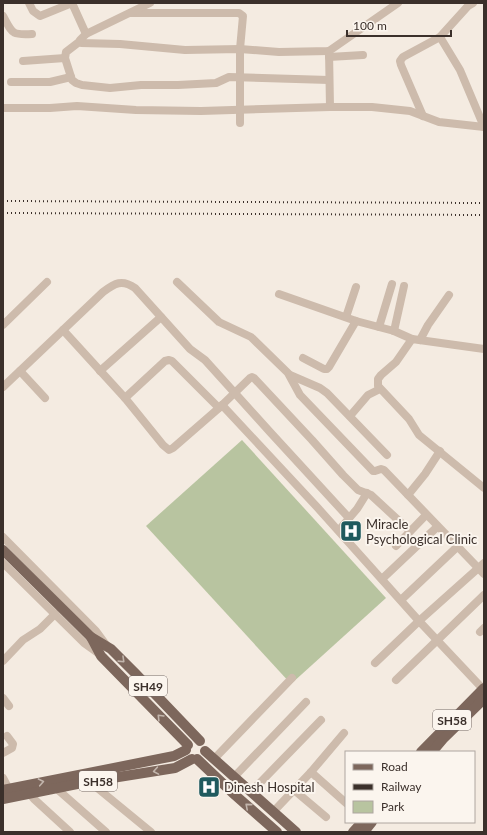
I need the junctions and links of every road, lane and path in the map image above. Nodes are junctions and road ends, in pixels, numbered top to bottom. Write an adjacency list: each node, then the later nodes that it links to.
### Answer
1 (29, 3): 2 (street)
2 (72, 3): 9 (street)
3 (150, 3): 6 (street)
4 (398, 3): 13 (street)
5 (473, 3): 10 (street)
6 (131, 13): 9 (street); 12 (street)
7 (3, 16): 8 (street)
8 (32, 34)
9 (86, 34): 11 (street)
10 (440, 37): 24 (street); 26 (street)
11 (79, 42): 12 (street); 15 (street)
12 (240, 49): 13 (street); 18 (street)
13 (329, 54): 14 (street); 19 (street)
14 (363, 55)
15 (65, 58): 16 (street); 17 (street)
16 (23, 61)
17 (71, 77): 18 (street); 20 (street)
18 (241, 77): 19 (street); 23 (street)
19 (329, 80): 21 (street)
20 (11, 82)
21 (330, 107): 23 (street); 24 (street)
22 (3, 108): 23 (street)
23 (240, 109): 25 (street)
24 (422, 116): 26 (street)
25 (240, 123)
26 (484, 127)
27 (47, 282): 37 (street)
28 (177, 282): 46 (street)
29 (392, 284): 38 (street)
30 (404, 286): 40 (street)
31 (356, 287): 35 (street)
32 (279, 294): 35 (street)
33 (449, 295): 41 (street)
34 (161, 317): 39 (street); 45 (street); 49 (street)
35 (346, 317): 36 (street)
36 (356, 321): 38 (street); 43 (street)
37 (3, 324)
38 (379, 327): 40 (street)
39 (63, 330): 44 (street); 45 (street)
40 (394, 331): 41 (street)
41 (416, 340): 42 (street); 48 (street)
42 (483, 347)
43 (303, 358)
44 (20, 371): 47 (street); 50 (street)
45 (100, 371): 51 (street)
46 (290, 375): 53 (street); 58 (street)
47 (3, 387)
48 (380, 389): 53 (street); 54 (street)
49 (234, 393): 52 (street); 57 (street); 60 (street)
50 (45, 398)
51 (125, 398): 52 (street); 52 (street)
52 (221, 406): 62 (street)
53 (350, 416): 55 (street)
54 (440, 451): 56 (street); 58 (street)
55 (387, 455)
56 (484, 488)
57 (367, 493): 60 (street); 63 (street)
58 (408, 495): 59 (street)
59 (426, 515): 61 (street); 63 (street)
60 (349, 518): 62 (street)
61 (437, 527): 66 (street); 71 (street)
62 (339, 530): 71 (street)
63 (410, 531): 65 (street)
64 (3, 537): 78 (street)
65 (396, 546)
66 (457, 547): 69 (street); 73 (street)
67 (3, 550): 76 (main road, SH49)
68 (3, 563): 74 (street)
69 (481, 565): 70 (street); 75 (street)
70 (484, 574)
71 (382, 579): 73 (street)
72 (484, 595): 77 (street)
73 (400, 600): 75 (street)
74 (55, 614): 79 (street); 80 (street)
75 (419, 621): 77 (street); 81 (street)
76 (90, 636): 78 (main road, SH49); 79 (main road, SH49)
77 (437, 640): 83 (street); 84 (street)
78 (107, 646): 91 (main road, SH49, one-way to 91)
79 (98, 653): 95 (main road, SH49, one-way to 79)
80 (3, 661)
81 (375, 663)
82 (292, 678): 97 (street)
83 (396, 680)
84 (484, 692): 93 (main road, SH58); 94 (main road, SH58)
85 (3, 698): 87 (street)
86 (306, 702): 99 (street)
87 (9, 706)
88 (321, 720): 104 (street)
89 (344, 733): 98 (street)
90 (7, 736): 96 (street)
91 (200, 741): 92 (main road); 95 (main road, SH58)
92 (205, 750): 95 (main road, SH58); 97 (main road)
93 (422, 751)
94 (433, 751)
95 (191, 753): 101 (main road, SH58); 115 (main road, one-way to 95)
96 (3, 754)
97 (214, 758): 99 (main road)
98 (311, 772): 103 (street); 107 (street)
99 (234, 777): 104 (main road)
100 (3, 778): 105 (street)
101 (94, 778): 102 (main road, SH58); 105 (main road, SH58, one-way to 101); 114 (street)
102 (57, 789): 106 (main road, SH58); 113 (street)
103 (294, 790): 108 (street); 109 (street)
104 (251, 792): 108 (main road)
105 (7, 794): 106 (main road, SH58)
106 (30, 794): 112 (street)
107 (345, 799)
108 (274, 812): 116 (main road)
109 (326, 817)
110 (361, 823): 117 (main road)
111 (371, 823): 118 (main road)
112 (70, 832)
113 (106, 832)
114 (152, 832)
115 (277, 832)
116 (296, 832)
117 (353, 832)
118 (364, 832)

